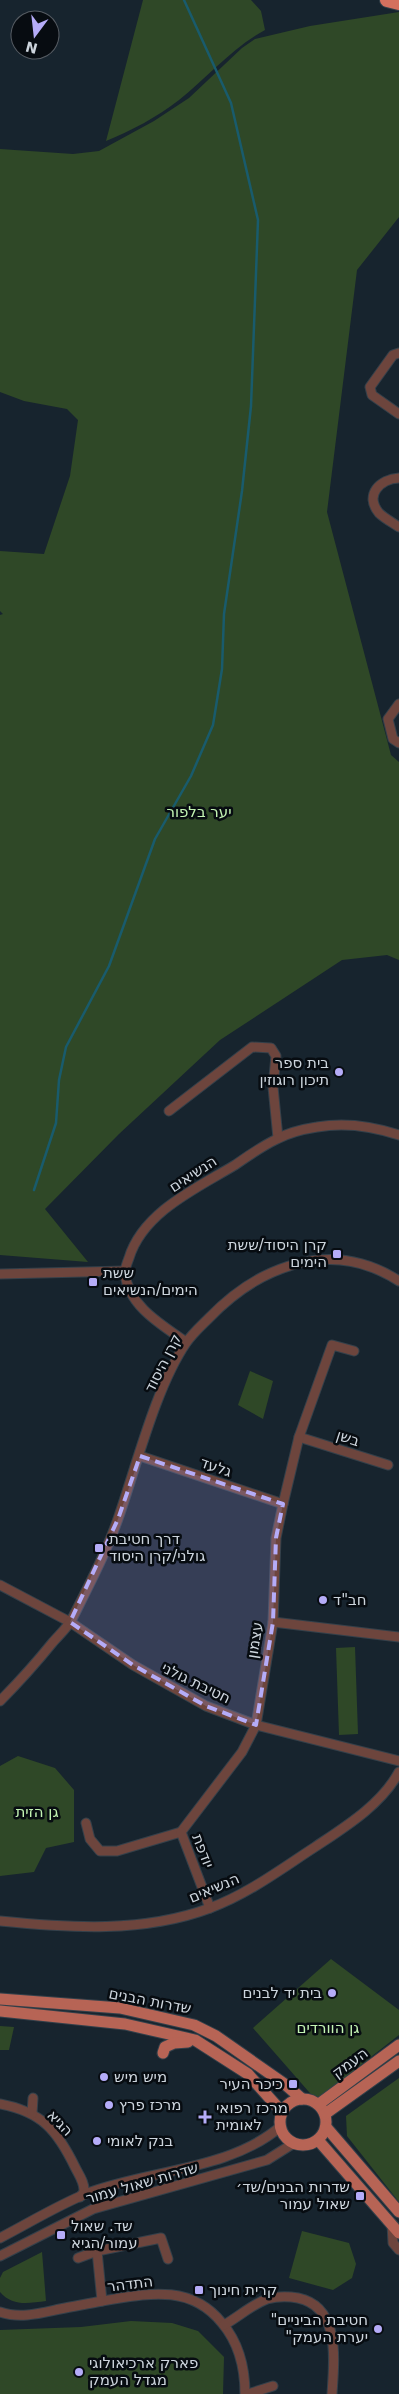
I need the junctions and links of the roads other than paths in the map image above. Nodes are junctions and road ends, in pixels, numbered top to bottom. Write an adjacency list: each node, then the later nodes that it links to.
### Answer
1 (387, 0): 2 (highway)
2 (399, 3)
3 (399, 353): 4 (street)
4 (399, 414)
5 (399, 478): 6 (street)
6 (399, 527)
7 (399, 704): 8 (street)
8 (399, 743)
9 (169, 1111): 11 (street)
10 (399, 1135): 11 (street, הנשיאים)
11 (278, 1138): 12 (street, הנשיאים)
12 (125, 1271): 13 (street); 15 (street)
13 (0, 1274)
14 (399, 1281): 15 (street, קרן היסוד)
15 (186, 1342): 18 (street, קרן היסוד)
16 (354, 1351): 17 (street, עצמון)
17 (298, 1437): 19 (street, בשן); 20 (street, עצמון)
18 (140, 1456): 20 (street, גלעד); 22 (street, קרן היסוד)
19 (388, 1465)
20 (283, 1504): 23 (street, עצמון)
21 (0, 1585): 22 (street, חטיבת גולני)
22 (70, 1622): 25 (street, קרן היסוד); 26 (street, חטיבת גולני)
23 (272, 1622): 24 (street); 26 (street, עצמון)
24 (399, 1637)
25 (0, 1701)
26 (256, 1725): 27 (street, חטיבת גולני); 30 (street, עצמון)
27 (399, 1761)
28 (399, 1772): 31 (street, הנשיאים)
29 (86, 1823): 30 (street)
30 (181, 1832): 31 (street, יודפת)
31 (210, 1908): 32 (street, הנשיאים)
32 (0, 1921)
33 (0, 1999): 40 (main road, שדרות הבנים)
34 (0, 2011): 35 (main road, שדרות הבנים)
35 (142, 2028): 36 (main road, שדרות הבנים); 36 (main road)
36 (199, 2042): 43 (main road, שדרות הבנים)
37 (394, 2048): 38 (street); 42 (main road, העמק)
38 (399, 2061): 42 (main road, העמק)
39 (33, 2098): 44 (street)
40 (302, 2099): 42 (main road); 43 (main road)
41 (0, 2104): 44 (street, הגיא)
42 (322, 2109): 46 (main road)
43 (282, 2112): 45 (main road)
44 (32, 2114): 49 (street, הגיא)
45 (281, 2126): 48 (main road); 50 (street, שדרות שאול עמור)
46 (326, 2127): 47 (main road); 52 (main road)
47 (318, 2140): 48 (main road); 53 (main road)
48 (294, 2142): 57 (street, שדרות שאול עמור)
49 (83, 2182): 50 (street); 51 (street)
50 (103, 2189): 51 (street, שדרות שאול עמור)
51 (80, 2198): 54 (street, שדרות שאול עמור)
52 (399, 2212)
53 (395, 2229): 55 (street)
54 (0, 2238)
55 (399, 2250)
56 (97, 2252): 58 (street); 59 (street); 60 (street)
57 (0, 2256)
58 (78, 2258)
59 (168, 2260)
60 (102, 2301): 63 (street, התדהר); 64 (street, התדהר)
61 (0, 2307): 63 (street, התדהר)
62 (0, 2312): 63 (street, התדהר)
63 (17, 2314)
64 (224, 2325): 66 (street, התדהר); 67 (street)
65 (274, 2386): 66 (street)
66 (246, 2394)
67 (332, 2394)

